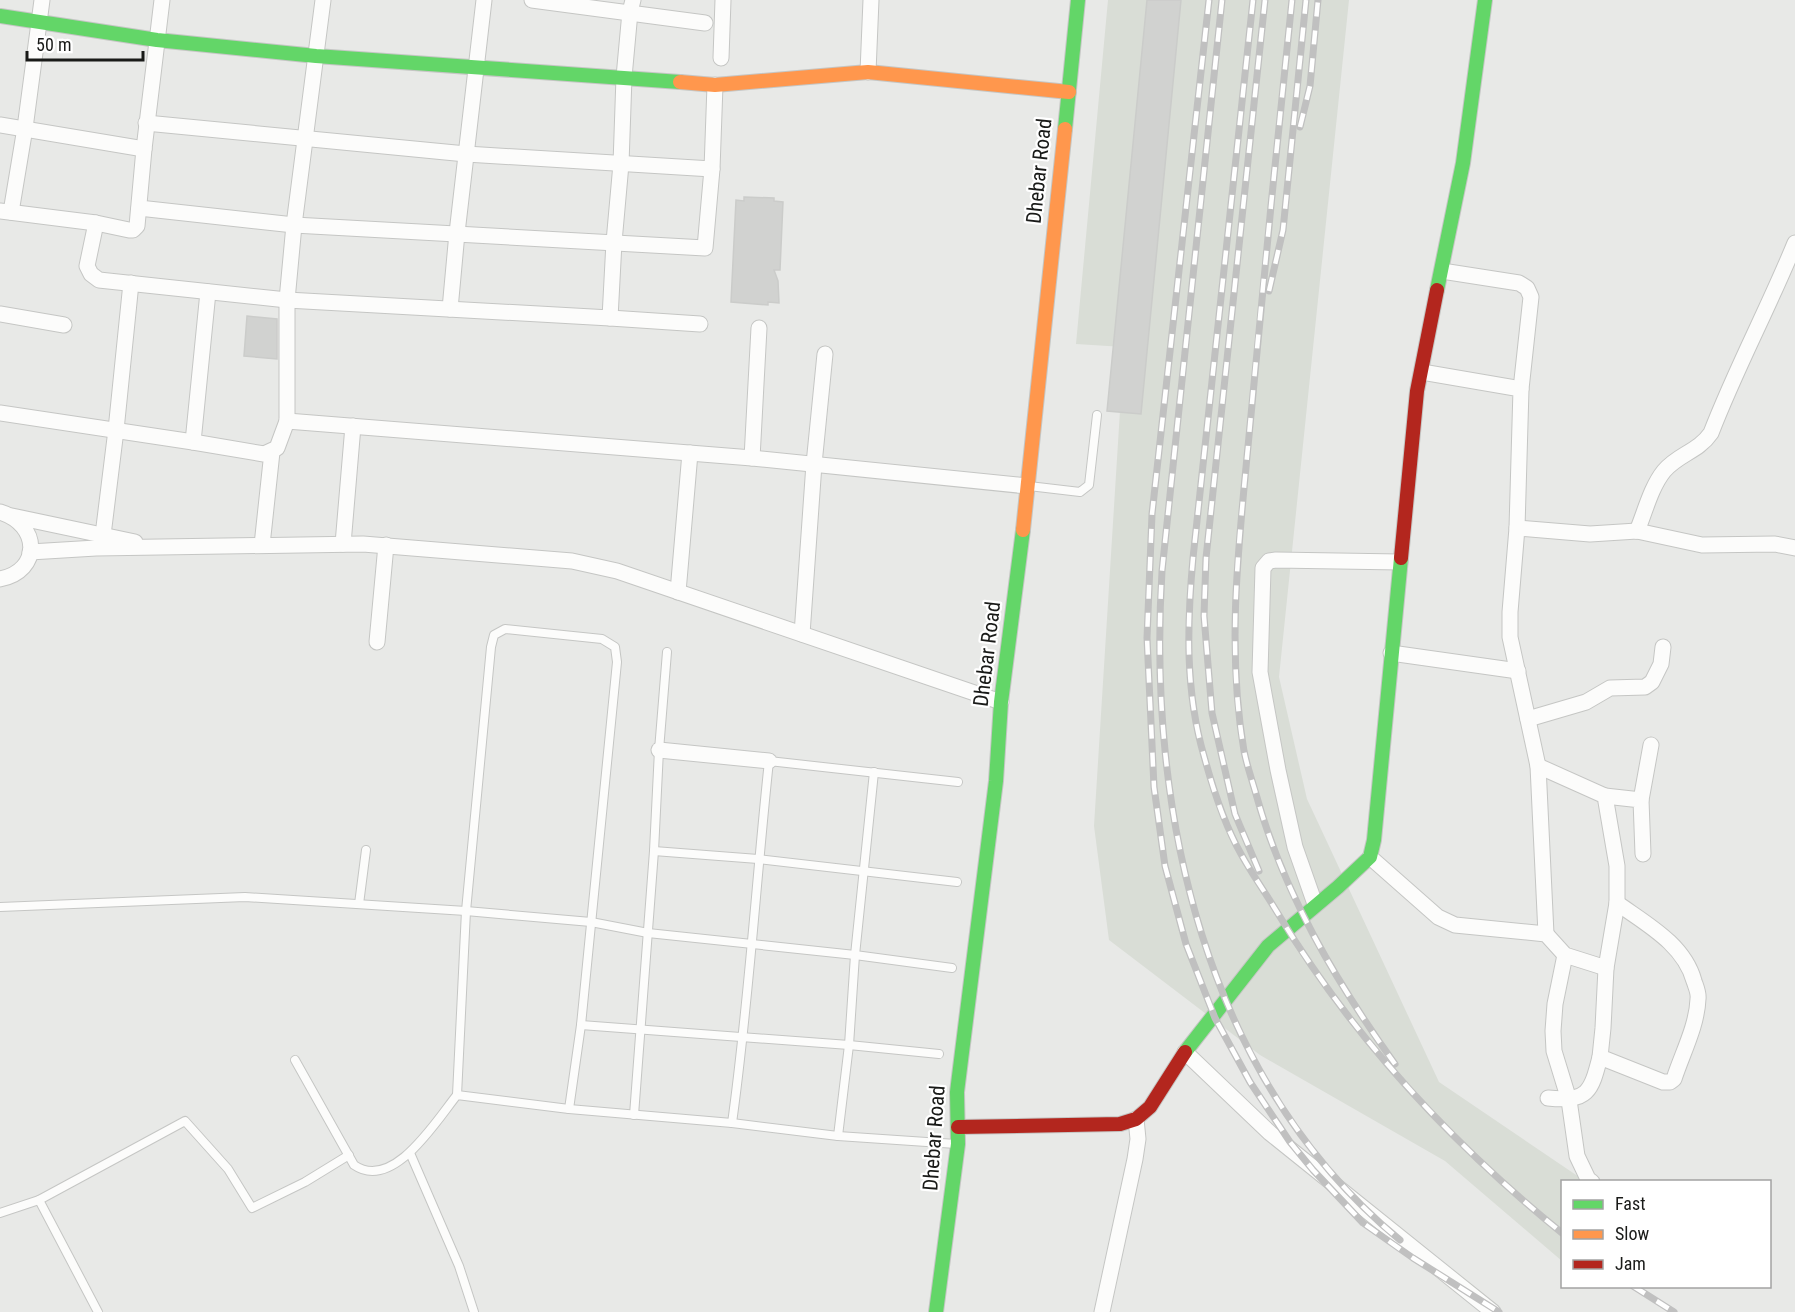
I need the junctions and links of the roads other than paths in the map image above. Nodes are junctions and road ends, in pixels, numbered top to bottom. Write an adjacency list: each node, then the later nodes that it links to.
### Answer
1 (42, 0): 12 (street)
2 (162, 0): 14 (street)
3 (323, 0): 15 (street)
4 (484, 0): 17 (street)
5 (532, 0): 10 (street)
6 (723, 0): 16 (street)
7 (871, 0): 18 (street)
8 (1078, 0): 21 (street, Dhebar Road)
9 (1485, 0): 37 (street)
10 (632, 6): 13 (street); 19 (street)
11 (0, 16): 12 (street)
12 (40, 22): 14 (street); 24 (street)
13 (705, 23)
14 (157, 40): 15 (street); 22 (street)
15 (316, 56): 17 (street); 25 (street)
16 (721, 58)
17 (477, 66): 19 (street); 27 (street)
18 (867, 72): 20 (street); 21 (street)
19 (624, 77): 20 (street); 28 (street)
20 (716, 85): 29 (street)
21 (1069, 92): 60 (street, Dhebar Road)
22 (146, 123): 25 (street); 26 (street)
23 (0, 125): 24 (street)
24 (25, 128): 26 (street); 31 (street)
25 (305, 138): 27 (street); 33 (street)
26 (144, 149): 30 (street)
27 (466, 154): 28 (street); 34 (street)
28 (621, 164): 29 (street); 35 (street)
29 (712, 169): 35 (street)
30 (140, 208): 32 (street); 33 (street)
31 (5, 211): 32 (street)
32 (96, 223): 38 (street)
33 (294, 225): 34 (street); 40 (street)
34 (457, 233): 35 (street); 41 (street)
35 (614, 242): 43 (street)
36 (1795, 243): 63 (street)
37 (1442, 271): 48 (street); 49 (street)
38 (131, 283): 39 (street); 54 (street)
39 (208, 292): 40 (street); 55 (street)
40 (287, 300): 41 (street); 52 (street)
41 (450, 309): 43 (street)
42 (0, 314): 45 (street)
43 (610, 318): 44 (street)
44 (700, 324)
45 (64, 325)
46 (759, 328): 58 (street)
47 (825, 354): 59 (street)
48 (1422, 372): 49 (street); 71 (street)
49 (1521, 389): 62 (street)
50 (0, 413): 54 (street)
51 (1097, 415): 60 (lane)
52 (286, 421): 53 (street); 56 (street)
53 (353, 426): 57 (street); 65 (street)
54 (117, 430): 55 (street); 64 (street)
55 (193, 442): 56 (street)
56 (272, 452): 66 (street)
57 (690, 453): 58 (street); 73 (street)
58 (752, 459): 59 (street)
59 (814, 464): 60 (street); 74 (street)
60 (1027, 486): 80 (street, Dhebar Road)
61 (6, 514): 64 (street); 70 (street)
62 (1517, 528): 63 (street); 79 (street)
63 (1637, 531): 69 (street)
64 (103, 535): 68 (street)
65 (343, 544): 66 (street); 67 (street)
66 (262, 545): 68 (street)
67 (386, 545): 73 (street); 75 (street)
68 (155, 548): 70 (street)
69 (1795, 548)
70 (30, 552): 72 (street)
71 (1400, 562): 78 (street); 99 (street)
72 (0, 579)
73 (678, 592): 74 (street)
74 (802, 634): 80 (street)
75 (377, 642)
76 (1663, 647): 81 (street)
77 (667, 652): 83 (lane)
78 (1391, 653): 79 (street); 93 (street)
79 (1518, 671): 81 (street)
80 (1001, 702): 125 (street, Dhebar Road)
81 (1528, 719): 85 (street)
82 (1651, 745): 89 (street)
83 (659, 750): 84 (street); 91 (lane)
84 (769, 760): 86 (lane); 94 (lane)
85 (1538, 766): 88 (street); 104 (street)
86 (874, 771): 87 (lane); 95 (lane)
87 (958, 782)
88 (1605, 796): 89 (street); 97 (street)
89 (1641, 801): 92 (street)
90 (366, 850): 98 (lane)
91 (654, 851): 94 (lane); 103 (lane)
92 (1643, 854)
93 (1370, 856): 99 (street); 104 (street)
94 (758, 859): 95 (lane); 105 (lane)
95 (864, 870): 96 (lane); 106 (lane)
96 (957, 882)
97 (1617, 903): 109 (street); 116 (street)
98 (359, 904): 100 (lane); 101 (lane)
99 (1315, 904): 114 (street)
100 (0, 907)
101 (466, 911): 102 (lane); 102 (lane); 118 (lane)
102 (591, 922): 103 (lane); 110 (lane)
103 (648, 933): 105 (lane); 111 (lane)
104 (1546, 934): 107 (street)
105 (752, 944): 106 (lane); 112 (lane)
106 (855, 955): 108 (lane); 113 (lane)
107 (1565, 955): 109 (street); 120 (street)
108 (952, 968)
109 (1606, 968): 116 (street)
110 (581, 1025): 111 (lane); 121 (lane)
111 (640, 1029): 112 (lane); 122 (lane)
112 (744, 1038): 113 (lane); 124 (lane)
113 (849, 1045): 115 (lane); 126 (lane)
114 (1185, 1052): 123 (street); 137 (street)
115 (939, 1054)
116 (1600, 1057): 120 (street)
117 (295, 1060): 129 (lane)
118 (457, 1095): 121 (lane); 128 (lane)
119 (1548, 1098): 120 (street)
120 (1569, 1100): 130 (street)
121 (569, 1109): 122 (lane)
122 (634, 1115): 124 (lane)
123 (1137, 1119): 125 (street); 136 (street)
124 (732, 1123): 126 (lane)
125 (958, 1127): 127 (street, Dhebar Road)
126 (838, 1136): 127 (lane)
127 (958, 1144): 135 (street, Dhebar Road)
128 (410, 1153): 129 (lane); 134 (lane)
129 (349, 1155): 131 (lane)
130 (1589, 1180)
131 (39, 1200): 132 (lane); 133 (lane)
132 (0, 1213)
133 (98, 1312)
134 (474, 1312)
135 (936, 1312)
136 (1102, 1312)
137 (1493, 1312)

